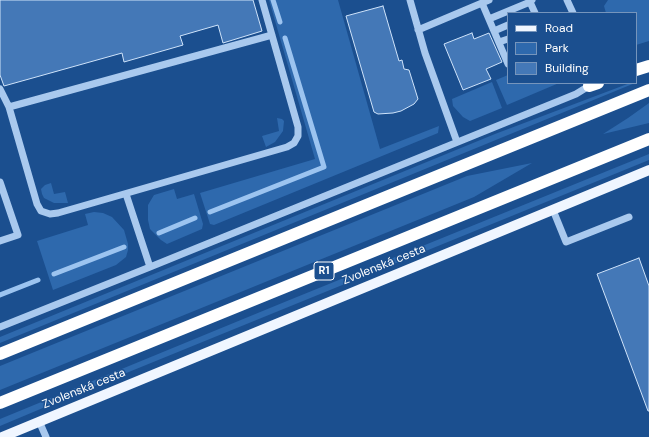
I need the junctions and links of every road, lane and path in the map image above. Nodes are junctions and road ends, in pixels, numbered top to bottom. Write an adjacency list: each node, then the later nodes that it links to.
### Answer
1 (262, 0): 12 (street)
2 (411, 0): 10 (street)
3 (567, 0): 7 (street)
4 (485, 1): 8 (street); 10 (street)
5 (531, 1): 6 (street); 8 (street)
6 (535, 12)
7 (573, 12)
8 (489, 19): 11 (street)
9 (507, 25): 11 (street)
10 (418, 30): 21 (street)
11 (494, 31): 14 (street)
12 (272, 35): 19 (street); 24 (street)
13 (507, 39): 14 (street)
14 (499, 42): 15 (street)
15 (506, 53)
16 (592, 84): 21 (street)
17 (0, 89): 19 (street)
18 (649, 90): 31 (highway)
19 (9, 107): 24 (street)
20 (649, 139): 32 (highway, R1)
21 (457, 142): 29 (street)
22 (649, 170): 26 (main road, Zvolenská cesta)
23 (0, 182): 25 (street)
24 (126, 194): 29 (street)
25 (3, 197): 28 (street)
26 (553, 210): 27 (street); 33 (main road, Zvolenská cesta)
27 (629, 217)
28 (0, 241)
29 (150, 267): 30 (street)
30 (0, 327)
31 (0, 354)
32 (0, 403)
33 (39, 421): 34 (main road, Zvolenská cesta); 35 (street, Zvolenská cesta)
34 (2, 437)
35 (46, 437)

